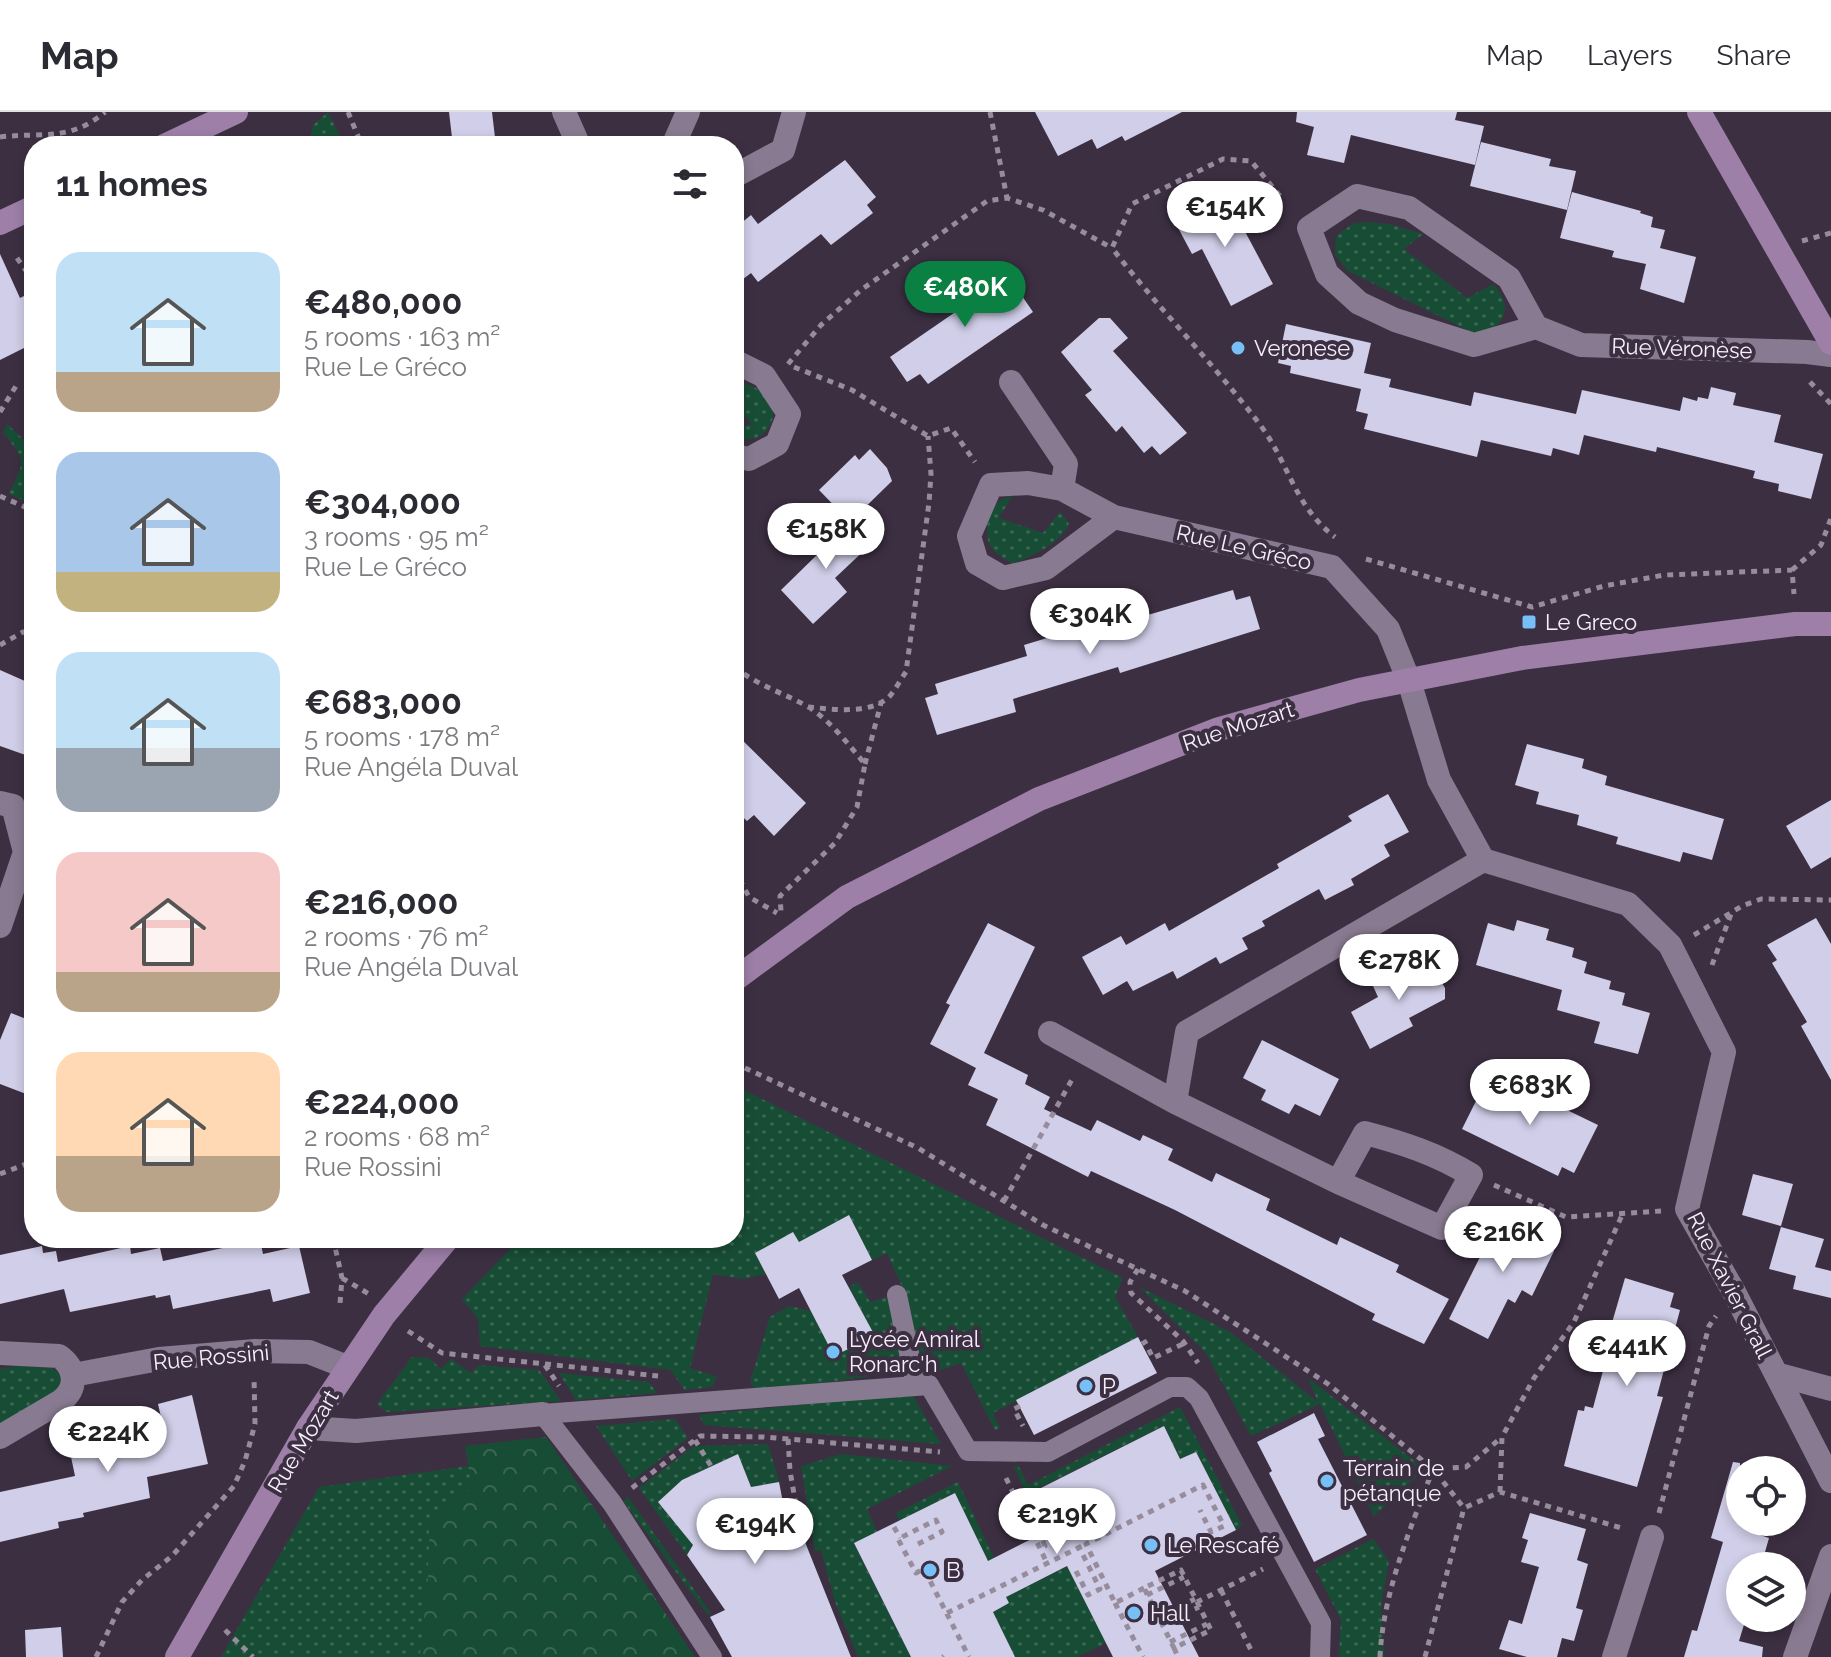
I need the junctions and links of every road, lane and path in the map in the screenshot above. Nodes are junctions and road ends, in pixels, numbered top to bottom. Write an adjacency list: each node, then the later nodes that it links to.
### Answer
1 (105, 112): 14 (path)
2 (236, 112): 9 (street)
3 (348, 112): 11 (path)
4 (564, 112): 12 (street)
5 (688, 112): 13 (street)
6 (794, 112): 15 (street)
7 (990, 112): 17 (path)
8 (1699, 112): 26 (street)
9 (214, 117): 10 (street)
10 (181, 136)
11 (358, 136)
12 (575, 136)
13 (677, 136)
14 (0, 137)
15 (744, 171)
16 (1280, 196): 22 (path)
17 (1007, 198): 22 (path); 28 (path)
18 (24, 212): 19 (street)
19 (0, 223)
20 (1831, 233): 21 (path)
21 (1798, 242)
22 (1112, 248): 42 (path)
23 (17, 258): 24 (path)
24 (24, 268)
25 (1536, 327): 25 (street); 27 (street, Rue Véronèse)
26 (1831, 343)
27 (1831, 355)
28 (788, 365): 30 (path); 34 (path)
29 (744, 366): 30 (street)
30 (764, 376): 35 (street)
31 (1011, 382): 37 (street)
32 (16, 386): 33 (path)
33 (0, 412)
34 (928, 436): 36 (path); 53 (path)
35 (744, 458)
36 (991, 485): 37 (street, Rue Le Gréco); 40 (street)
37 (1062, 489): 40 (street, Rue Le Gréco)
38 (0, 496): 39 (path)
39 (24, 507)
40 (1114, 517): 52 (street, Rue Le Gréco)
41 (1831, 518): 44 (path)
42 (1342, 543)
43 (1363, 559): 44 (path)
44 (1792, 570): 45 (path)
45 (1794, 594)
46 (1831, 605): 47 (street, Rue Mozart)
47 (1795, 624): 48 (street, Rue Mozart); 52 (street, Rue Mozart)
48 (1831, 624)
49 (24, 632): 50 (path)
50 (0, 645)
51 (744, 675): 54 (path)
52 (1409, 681): 59 (street); 65 (street, Rue Mozart)
53 (881, 703): 54 (path); 55 (path)
54 (808, 707): 55 (path)
55 (865, 764): 60 (path)
56 (16, 806): 57 (street)
57 (24, 847)
58 (24, 855): 63 (street)
59 (1483, 860): 64 (street, Rue Xavier Grall); 70 (street)
60 (744, 888)
61 (1831, 900): 62 (path)
62 (1731, 913): 64 (path); 66 (path)
63 (0, 926)
64 (1670, 945): 66 (street, Rue Xavier Grall)
65 (744, 973)
66 (1699, 1002): 76 (street, Rue Xavier Grall)
67 (1050, 1033): 68 (street)
68 (1087, 1053): 70 (street); 75 (path)
69 (744, 1068): 75 (path)
70 (1175, 1102): 74 (street)
71 (24, 1165): 72 (path)
72 (0, 1174)
73 (1471, 1175): 74 (street); 74 (street); 77 (path)
74 (1338, 1182)
75 (1004, 1201): 80 (path)
76 (1687, 1209): 77 (path); 81 (street, Rue Xavier Grall)
77 (1623, 1213): 101 (path)
78 (335, 1248): 83 (path)
79 (440, 1248): 84 (street, Rue Mozart)
80 (1138, 1269): 85 (path); 107 (path)
81 (1734, 1292): 91 (street, Rue Xavier Grall); 115 (path)
82 (897, 1295): 94 (lane)
83 (340, 1304)
84 (384, 1315): 89 (path); 90 (street, Rue Mozart)
85 (1185, 1343): 86 (path); 97 (path)
86 (1142, 1344)
87 (255, 1351): 90 (street, Rue Rossini); 92 (street, Rue Rossini); 133 (path)
88 (0, 1353): 92 (street)
89 (544, 1364): 93 (path); 95 (path)
90 (347, 1367): 99 (street, Rue Mozart)
91 (1776, 1374): 96 (street, Rue Xavier Grall); 108 (street, Rue Xavier Grall)
92 (73, 1375): 100 (street)
93 (665, 1384)
94 (916, 1386): 98 (lane); 104 (lane)
95 (561, 1389)
96 (1831, 1389)
97 (1199, 1398): 105 (lane); 120 (lane)
98 (543, 1414): 99 (street); 110 (lane)
99 (308, 1428): 134 (street, Rue Mozart)
100 (0, 1437)
101 (1502, 1437): 107 (path); 109 (path)
102 (788, 1439): 103 (path); 104 (path); 113 (path)
103 (695, 1440): 106 (path); 110 (path)
104 (968, 1451): 105 (lane)
105 (994, 1451): 121 (path)
106 (711, 1466)
107 (1433, 1469): 111 (path); 141 (path)
108 (1831, 1481)
109 (1500, 1492): 111 (path); 115 (path)
110 (612, 1503): 136 (lane)
111 (1464, 1508): 142 (path)
112 (1200, 1510): 118 (path)
113 (797, 1511)
114 (894, 1527): 116 (path)
115 (1652, 1537): 143 (street)
116 (900, 1538): 117 (path); 127 (path)
117 (918, 1544)
118 (1082, 1545): 121 (path); 122 (path); 125 (path)
119 (1831, 1556): 144 (street)
120 (1286, 1558): 123 (path); 140 (lane)
121 (1047, 1563): 127 (path)
122 (1076, 1571)
123 (1221, 1590): 126 (path); 132 (path)
124 (1146, 1592): 125 (path); 126 (path); 128 (path)
125 (1115, 1603): 138 (path)
126 (1197, 1603): 128 (path); 129 (path); 131 (path)
127 (947, 1613): 137 (path)
128 (1158, 1617): 129 (path)
129 (1162, 1624): 131 (path)
130 (224, 1630): 135 (path)
131 (1172, 1645): 139 (path)
132 (1255, 1648)
133 (96, 1657)
134 (177, 1657)
135 (253, 1657)
136 (712, 1657)
137 (969, 1657)
138 (1143, 1657)
139 (1178, 1657)
140 (1320, 1657)
141 (1380, 1657)
142 (1425, 1657)
143 (1614, 1657)
144 (1795, 1657)

